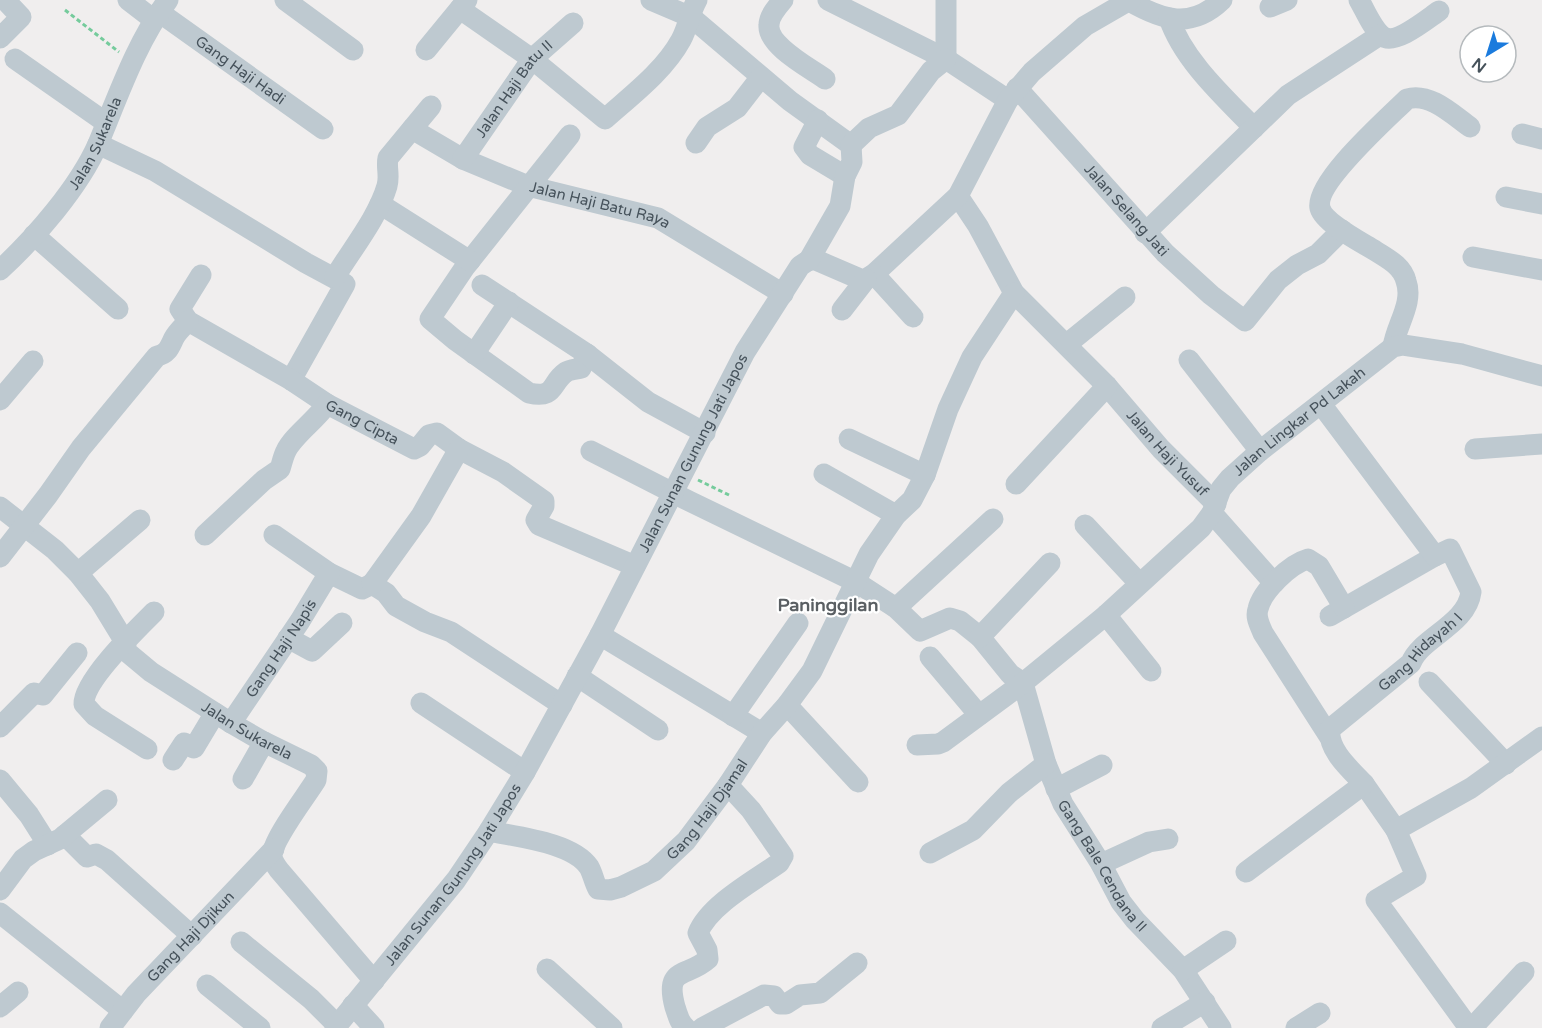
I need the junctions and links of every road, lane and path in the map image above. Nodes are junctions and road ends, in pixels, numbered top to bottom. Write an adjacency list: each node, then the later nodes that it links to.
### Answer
1 (5, 0): 19 (street)
2 (128, 0): 14 (street, Gang Haji Hadi)
3 (285, 0): 20 (street)
4 (651, 0): 12 (street)
5 (783, 0): 27 (street)
6 (828, 0): 24 (street, Jalan Selang Jati)
7 (946, 0): 24 (street)
8 (1359, 0): 18 (street)
9 (1130, 1): 16 (street); 28 (street)
10 (1216, 1): 16 (street)
11 (464, 4): 21 (street); 23 (street)
12 (694, 8): 23 (street); 26 (street)
13 (65, 10): 25 (path)
14 (160, 11): 25 (street, Jalan Sukarela); 34 (street, Gang Haji Hadi)
15 (1439, 11): 18 (street)
16 (1169, 18): 32 (street)
17 (573, 24): 23 (street, Jalan Haji Batu II)
18 (1380, 35): 32 (street)
19 (0, 38)
20 (353, 50)
21 (426, 50)
22 (15, 59): 31 (street)
23 (532, 59): 40 (street, Jalan Haji Batu II)
24 (946, 59): 28 (street, Jalan Selang Jati); 39 (street)
25 (132, 62): 31 (street, Jalan Sukarela)
26 (760, 77): 30 (street); 37 (street)
27 (825, 79)
28 (1012, 94): 43 (street); 48 (street, Jalan Selang Jati)
29 (431, 106): 35 (street)
30 (818, 120): 39 (street); 41 (street)
31 (105, 122): 38 (street, Jalan Sukarela)
32 (1254, 128): 48 (street)
33 (1470, 128): 47 (street)
34 (323, 129)
35 (412, 129): 40 (street, Jalan Haji Batu Raya); 45 (street)
36 (570, 135): 42 (street)
37 (696, 143)
38 (98, 144): 49 (street, Jalan Sukarela); 56 (street)
39 (851, 145): 41 (street, Jalan Sunan Gunung Jati Japos)
40 (463, 159): 42 (street, Jalan Haji Batu Raya)
41 (845, 176): 51 (street, Jalan Sunan Gunung Jati Japos)
42 (528, 186): 52 (street); 60 (street, Jalan Haji Batu Raya)
43 (958, 196): 57 (street); 59 (street, Jalan Haji Yusuf)
44 (1506, 196): 46 (street)
45 (380, 204): 52 (street); 56 (street)
46 (1542, 204)
47 (1342, 230): 48 (street, Jalan Selang Jati); 68 (street)
48 (1145, 233)
49 (34, 235): 53 (street, Jalan Sukarela); 63 (street)
50 (1473, 257): 54 (street)
51 (808, 260): 57 (street); 60 (street, Jalan Sunan Gunung Jati Japos)
52 (470, 261): 69 (street)
53 (2, 264)
54 (1542, 270)
55 (201, 275): 66 (street)
56 (335, 277): 74 (street)
57 (870, 277): 64 (street); 65 (street)
58 (482, 285): 62 (street)
59 (1014, 293): 67 (street, Jalan Haji Yusuf); 88 (street, Gang Haji Djamal)
60 (783, 294): 79 (street, Jalan Sunan Gunung Jati Japos)
61 (1125, 297): 67 (street)
62 (509, 302): 69 (street); 70 (street)
63 (118, 309)
64 (842, 310)
65 (913, 317)
66 (188, 321): 74 (street, Gang Cipta); 98 (street)
67 (1067, 344): 75 (street, Jalan Haji Yusuf)
68 (1398, 346): 73 (street); 78 (street, Jalan Lingkar Pd Lakah)
69 (474, 354): 70 (street)
70 (587, 354): 79 (street)
71 (1189, 360): 85 (street)
72 (33, 361): 76 (street)
73 (1542, 376)
74 (291, 380): 77 (street, Gang Cipta)
75 (1107, 386): 89 (street); 93 (street, Jalan Haji Yusuf)
76 (0, 400)
77 (327, 404): 82 (street, Gang Cipta); 99 (street)
78 (1321, 404): 85 (street, Jalan Lingkar Pd Lakah); 101 (street)
79 (705, 433): 86 (street, Jalan Sunan Gunung Jati Japos)
80 (849, 439): 88 (street)
81 (1542, 444): 83 (street)
82 (459, 448): 104 (street, Gang Cipta); 110 (street)
83 (1475, 449)
84 (591, 451): 90 (street)
85 (1260, 451): 93 (street, Jalan Lingkar Pd Lakah)
86 (683, 472): 90 (street, Jalan Sunan Gunung Jati Japos); 91 (path)
87 (824, 474): 94 (street)
88 (925, 475): 94 (street, Gang Haji Djamal)
89 (1016, 484)
90 (672, 492): 104 (street, Jalan Sunan Gunung Jati Japos); 107 (street)
91 (729, 495)
92 (0, 507): 98 (street, Jalan Sukarela)
93 (1214, 509): 108 (street, Jalan Haji Yusuf); 109 (street)
94 (896, 515): 107 (street, Gang Haji Djamal)
95 (993, 519): 111 (street)
96 (140, 520): 105 (street)
97 (1085, 525): 108 (street)
98 (24, 526): 102 (street); 105 (street, Jalan Sukarela)
99 (205, 535)
100 (274, 535): 106 (street)
101 (1435, 556): 109 (street); 135 (street, Gang Hidayah I)
102 (0, 557)
103 (1050, 563): 117 (street)
104 (635, 567): 116 (street, Jalan Sunan Gunung Jati Japos)
105 (78, 573): 119 (street, Jalan Sukarela)
106 (329, 573): 110 (street); 118 (street, Gang Haji Napis)
107 (856, 582): 111 (street); 128 (street, Gang Haji Djamal)
108 (1139, 583): 113 (street, Jalan Haji Yusuf)
109 (1274, 583): 135 (street)
110 (372, 584): 127 (street)
111 (896, 608): 117 (street)
112 (154, 612): 119 (street)
113 (1106, 615): 122 (street); 125 (street, Jalan Haji Yusuf)
114 (342, 623): 118 (street)
115 (798, 623): 130 (street)
116 (600, 635): 123 (street, Jalan Sunan Gunung Jati Japos); 130 (street)
117 (980, 637): 125 (street)
118 (288, 638): 131 (street, Gang Haji Napis)
119 (124, 642): 131 (street, Jalan Sukarela); 139 (street)
120 (77, 653): 132 (street)
121 (930, 657): 129 (street)
122 (1151, 670)
123 (577, 676): 127 (street, Jalan Sunan Gunung Jati Japos); 133 (street)
124 (1429, 682): 142 (street)
125 (1023, 683): 129 (street, Jalan Haji Yusuf); 141 (street, Gang Bale Cendana II)
126 (421, 703): 144 (street)
127 (561, 705): 144 (street, Jalan Sunan Gunung Jati Japos)
128 (787, 705): 134 (street, Gang Haji Djamal); 147 (street)
129 (979, 715): 138 (street, Jalan Haji Yusuf)
130 (733, 716): 134 (street)
131 (223, 718): 137 (street, Jalan Sukarela); 140 (street, Gang Haji Napis)
132 (0, 727)
133 (658, 730)
134 (762, 733): 149 (street, Gang Haji Djamal)
135 (1329, 736): 148 (street)
136 (1542, 737): 142 (street)
137 (264, 742): 145 (street); 156 (street, Jalan Sukarela)
138 (917, 745)
139 (147, 749)
140 (173, 760)
141 (1046, 764): 150 (street, Gang Bale Cendana II); 157 (street)
142 (1506, 764): 152 (street)
143 (1102, 765): 150 (street)
144 (525, 772): 153 (street, Jalan Sunan Gunung Jati Japos)
145 (243, 779)
146 (0, 780): 155 (street)
147 (858, 782)
148 (1364, 784): 152 (street); 159 (street)
149 (728, 785): 153 (street, Gang Haji Djamal); 181 (street)
150 (1056, 789): 158 (street, Gang Bale Cendana II)
151 (107, 800): 155 (street)
152 (1396, 830): 186 (street)
153 (489, 831): 169 (street, Jalan Sunan Gunung Jati Japos)
154 (1168, 839): 158 (street)
155 (57, 840): 160 (street); 162 (street)
156 (274, 849): 162 (street, Gang Haji Djikun); 169 (street)
157 (930, 853)
158 (1101, 864): 167 (street, Gang Bale Cendana II)
159 (1246, 872)
160 (2, 883)
161 (0, 913): 176 (street)
162 (192, 936): 176 (street, Gang Haji Djikun)
163 (1226, 941): 167 (street)
164 (241, 942): 177 (street)
165 (857, 963): 182 (street)
166 (547, 969): 180 (street)
167 (1183, 970): 172 (street, Gang Bale Cendana II)
168 (1524, 972): 186 (street)
169 (374, 981): 173 (street, Jalan Sunan Gunung Jati Japos)
170 (207, 986): 178 (street)
171 (18, 992): 174 (street)
172 (1205, 1002): 183 (street); 184 (street, Gang Bale Cendana II)
173 (353, 1005): 177 (street, Jalan Sunan Gunung Jati Japos); 179 (street)
174 (0, 1007)
175 (1320, 1013): 185 (street)
176 (116, 1020)
177 (336, 1027)
178 (260, 1028)
179 (374, 1028)
180 (612, 1028)
181 (686, 1028)
182 (702, 1028)
183 (1162, 1028)
184 (1221, 1028)
185 (1296, 1028)
186 (1470, 1028)

